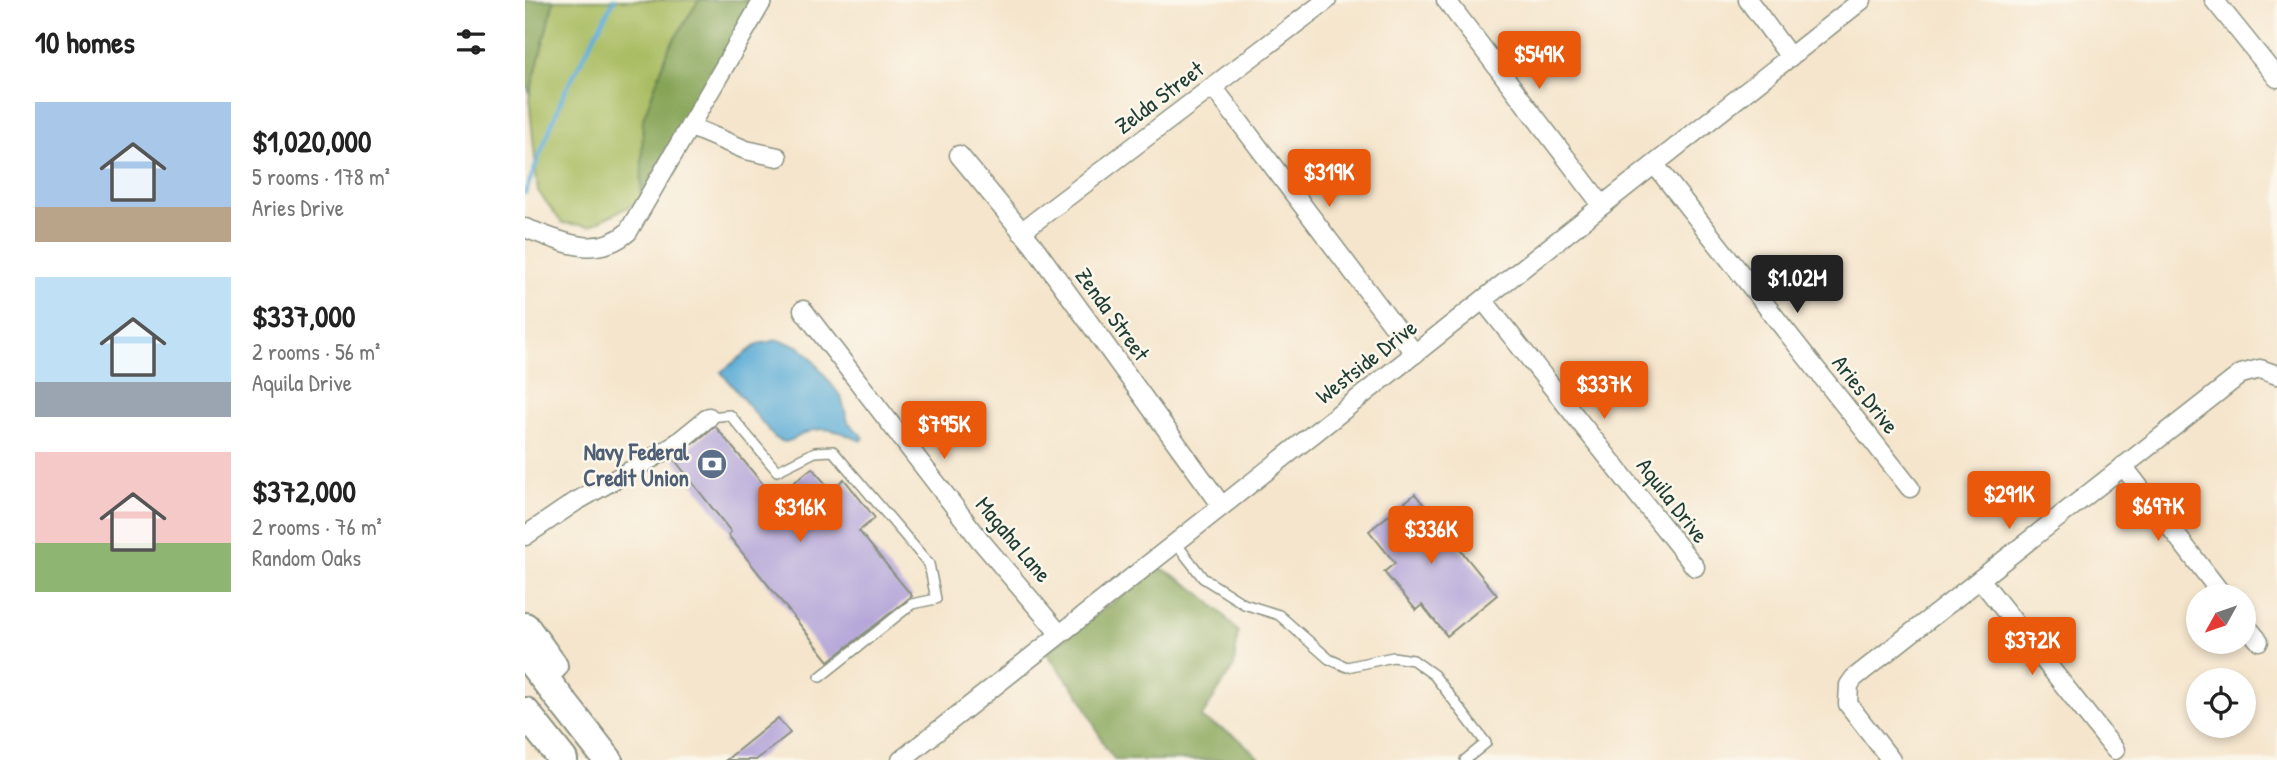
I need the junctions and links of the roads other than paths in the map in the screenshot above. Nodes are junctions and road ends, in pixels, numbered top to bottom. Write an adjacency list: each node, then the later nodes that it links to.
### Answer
1 (764, 0): 10 (street)
2 (1327, 0): 9 (street, Zelda Street)
3 (1446, 0): 14 (street)
4 (1748, 0): 7 (street)
5 (1862, 0): 7 (street, Westside Drive)
6 (2214, 0): 8 (street)
7 (1790, 57): 13 (street, Westside Drive)
8 (2277, 78)
9 (1213, 87): 16 (street, Zelda Street); 19 (street)
10 (691, 127): 12 (street); 15 (street)
11 (958, 155): 16 (street, Zenda Street)
12 (778, 157)
13 (1655, 165): 14 (street, Westside Drive); 23 (street, Aries Drive)
14 (1602, 205): 17 (street, Westside Drive)
15 (525, 228)
16 (1021, 232): 24 (street, Zenda Street)
17 (1483, 300): 19 (street, Westside Drive); 27 (street, Aquila Drive)
18 (803, 310): 31 (street, Magaha Lane)
19 (1415, 354): 24 (street, Westside Drive)
20 (2277, 375): 22 (street)
21 (709, 418): 25 (street); 36 (lane)
22 (2123, 466): 28 (street); 29 (street)
23 (1910, 488)
24 (1222, 506): 26 (street, Westside Drive)
25 (525, 536)
26 (1175, 542): 31 (street, Westside Drive); 44 (lane)
27 (1695, 567)
28 (1980, 579): 39 (street); 45 (street)
29 (2214, 584)
30 (525, 627): 38 (main road)
31 (1059, 633): 43 (street, Westside Drive)
32 (2256, 637): 33 (street)
33 (2259, 641)
34 (525, 654): 38 (main road)
35 (525, 672): 41 (main road)
36 (820, 677)
37 (525, 712): 40 (main road)
38 (569, 712): 42 (main road)
39 (2115, 750)
40 (563, 760)
41 (595, 760)
42 (608, 760)
43 (901, 760)
44 (1465, 760)
45 (1891, 760)

